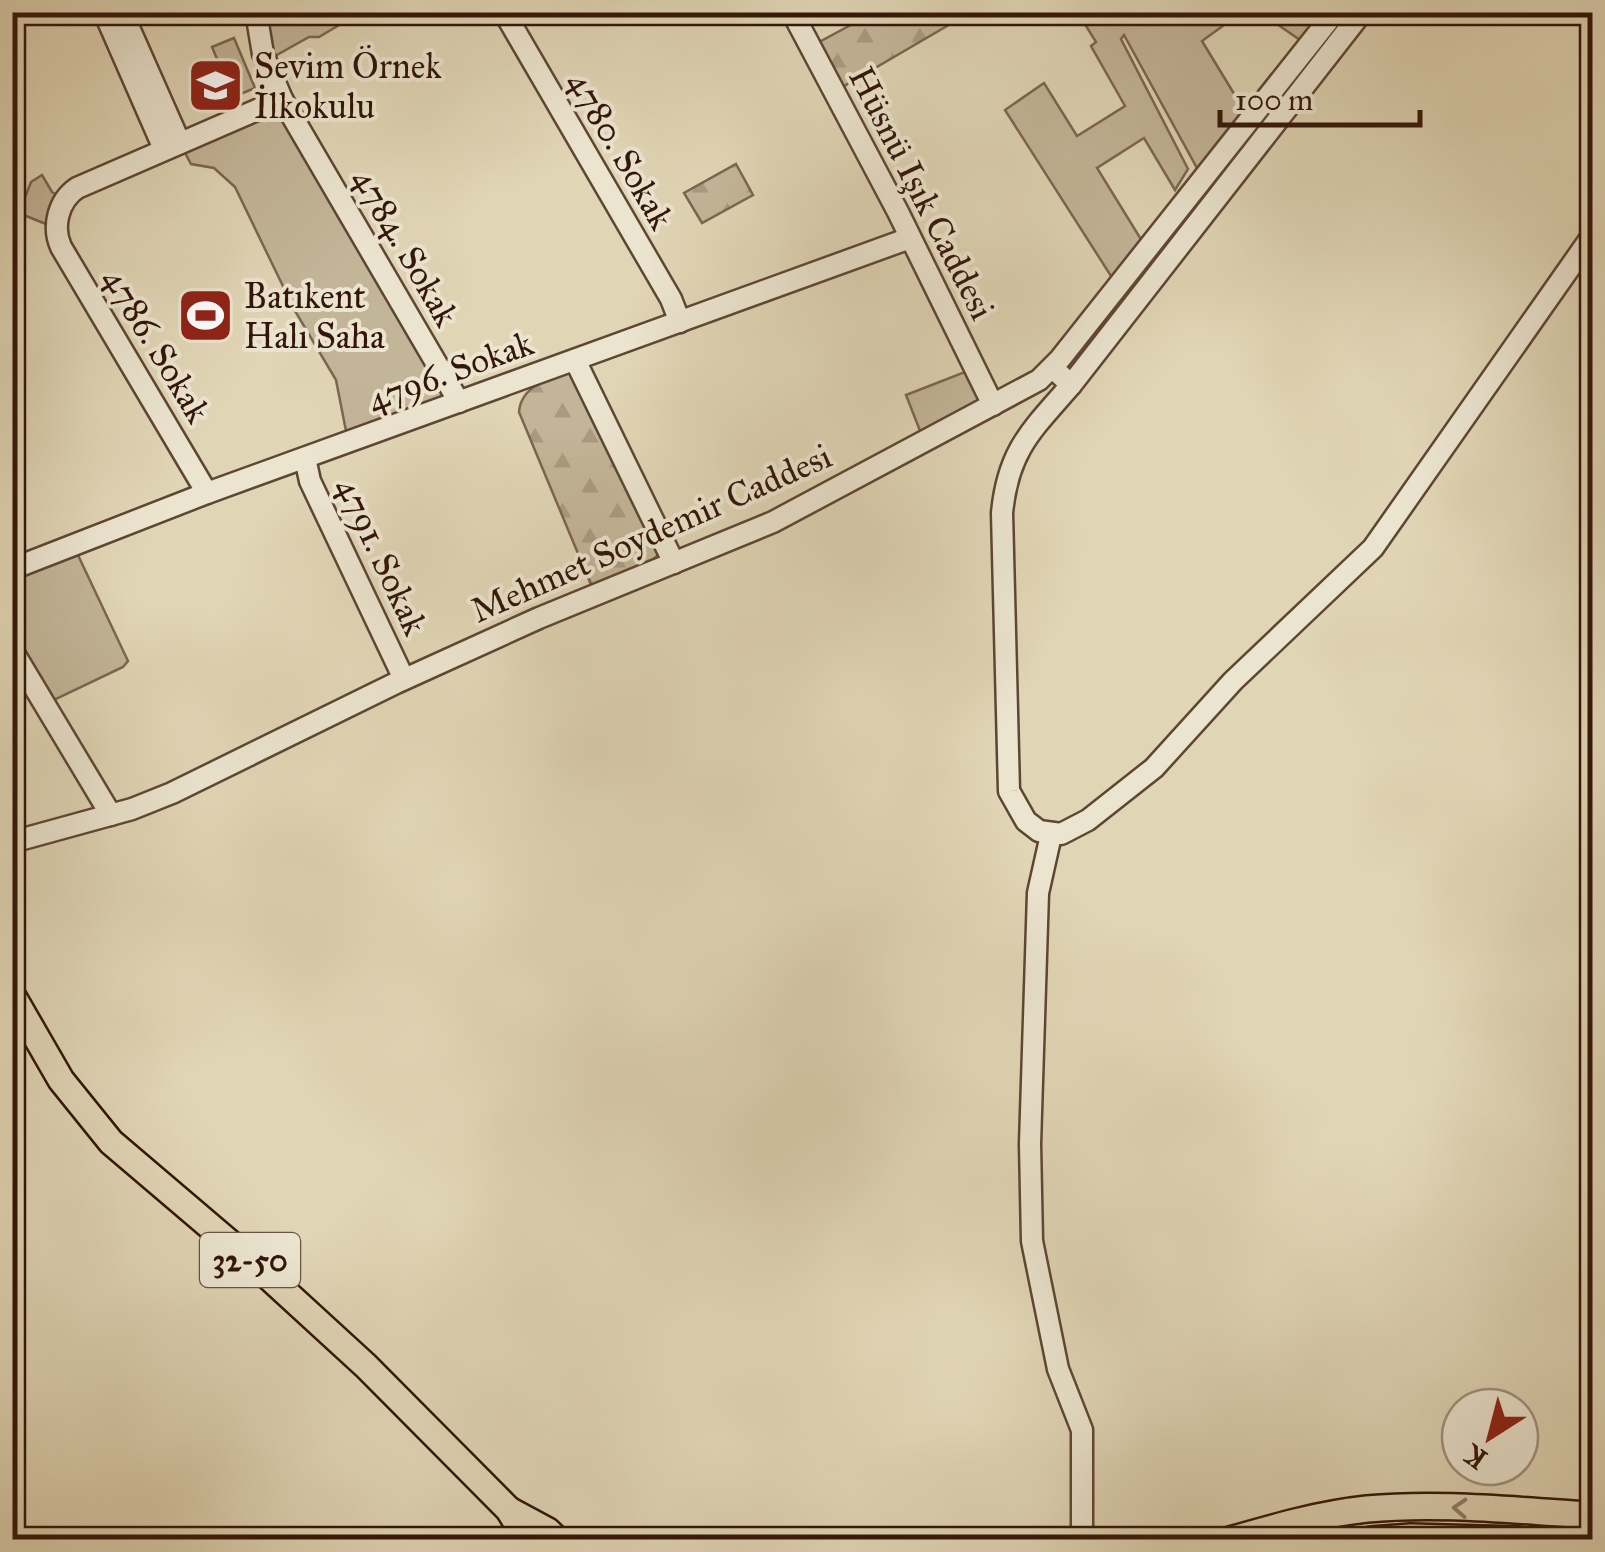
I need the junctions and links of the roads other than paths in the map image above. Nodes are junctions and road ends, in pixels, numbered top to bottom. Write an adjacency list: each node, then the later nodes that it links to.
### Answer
1 (104, 12): 9 (street)
2 (122, 12): 9 (street)
3 (256, 12): 8 (street, 4784. Sokak)
4 (504, 12): 12 (street, 4780. Sokak)
5 (792, 12): 11 (street, Hüsnü Işık Caddesi)
6 (1335, 12): 14 (street, Mehmet Soydemir Caddesi)
7 (1362, 12): 15 (street)
8 (282, 99): 9 (street); 16 (street, 4784. Sokak)
9 (172, 146): 19 (street, 4786. Sokak)
10 (1592, 236): 25 (street)
11 (910, 238): 12 (street, 4796. Sokak); 17 (street, Hüsnü Işık Caddesi)
12 (680, 322): 13 (street, 4796. Sokak)
13 (576, 360): 16 (street, 4796. Sokak); 20 (street)
14 (1053, 368): 15 (street); 17 (street, Mehmet Soydemir Caddesi)
15 (1070, 385): 25 (street)
16 (459, 402): 18 (street, 4796. Sokak)
17 (993, 405): 20 (street, Mehmet Soydemir Caddesi)
18 (304, 458): 19 (street, 4796. Sokak); 23 (street, 4791. Sokak)
19 (208, 493): 21 (street, 4796. Sokak)
20 (674, 563): 23 (street, Mehmet Soydemir Caddesi)
21 (12, 569)
22 (12, 650): 24 (street)
23 (404, 680): 24 (street, Mehmet Soydemir Caddesi)
24 (111, 815): 26 (street, Mehmet Soydemir Caddesi)
25 (1051, 835): 32 (street)
26 (12, 842)
27 (12, 994): 28 (main road, 32-50)
28 (509, 1510): 30 (main road, 32-50); 31 (main road, 32-50)
29 (1592, 1515): 33 (main road, one-way to 33)
30 (527, 1540)
31 (556, 1540)
32 (1082, 1540)
33 (1230, 1540)
34 (1371, 1540): 35 (main road)
35 (1519, 1540)

